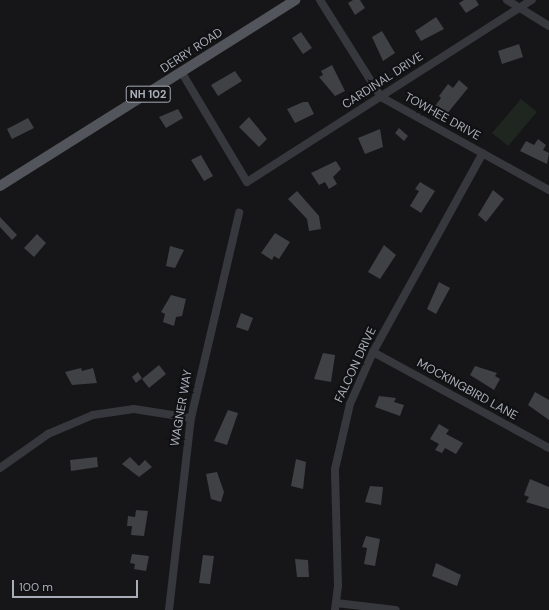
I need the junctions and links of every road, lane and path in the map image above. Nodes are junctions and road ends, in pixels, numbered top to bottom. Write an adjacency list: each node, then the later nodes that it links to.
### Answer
1 (295, 0): 7 (main road, DERRY ROAD / NH 102)
2 (320, 0): 8 (street, TOWHEE DRIVE)
3 (507, 0): 5 (street)
4 (532, 0): 5 (street, CARDINAL DRIVE)
5 (518, 9): 6 (street); 8 (street, CARDINAL DRIVE)
6 (549, 26)
7 (182, 73): 8 (street, CARDINAL DRIVE); 10 (main road, DERRY ROAD / NH 102)
8 (381, 97): 9 (street, TOWHEE DRIVE)
9 (483, 153): 11 (street, TOWHEE DRIVE); 13 (street, FALCON DRIVE)
10 (0, 186)
11 (549, 190)
12 (239, 213): 14 (street, WAGNER WAY)
13 (373, 352): 15 (street, MOCKINGBIRD LANE); 17 (street, FALCON DRIVE)
14 (191, 418): 16 (street); 18 (street, WAGNER WAY)
15 (549, 448)
16 (0, 468)
17 (336, 607): 19 (street)
18 (169, 610)
19 (396, 610)

